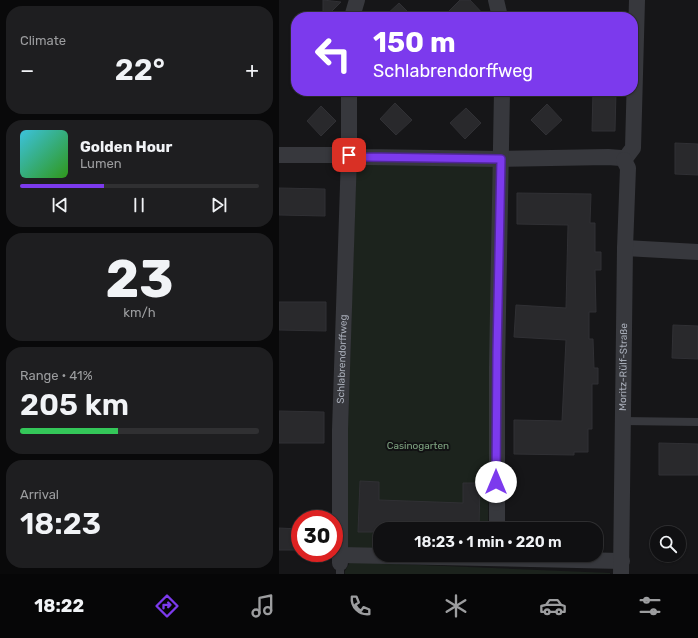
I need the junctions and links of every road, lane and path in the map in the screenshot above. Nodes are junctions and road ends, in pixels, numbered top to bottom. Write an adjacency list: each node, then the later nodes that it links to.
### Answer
1 (357, 0): 4 (street)
2 (496, 0): 5 (street)
3 (637, 0): 6 (street)
4 (353, 12)
5 (499, 12)
6 (637, 12)
7 (349, 96): 11 (street, Schlabrendorffweg)
8 (502, 96): 12 (street)
9 (634, 96): 13 (street)
10 (279, 155): 11 (street)
11 (349, 155): 12 (street); 21 (street, Schlabrendorffweg)
12 (501, 159): 13 (street); 18 (street)
13 (624, 160): 14 (street, Moritz-Rülf-Straße)
14 (625, 248): 15 (street); 16 (street, Moritz-Rülf-Straße)
15 (698, 252)
16 (623, 421): 17 (lane); 22 (street, Moritz-Rülf-Straße)
17 (698, 422)
18 (497, 522)
19 (385, 562): 21 (street)
20 (559, 562): 22 (street)
21 (340, 564)
22 (621, 567)

